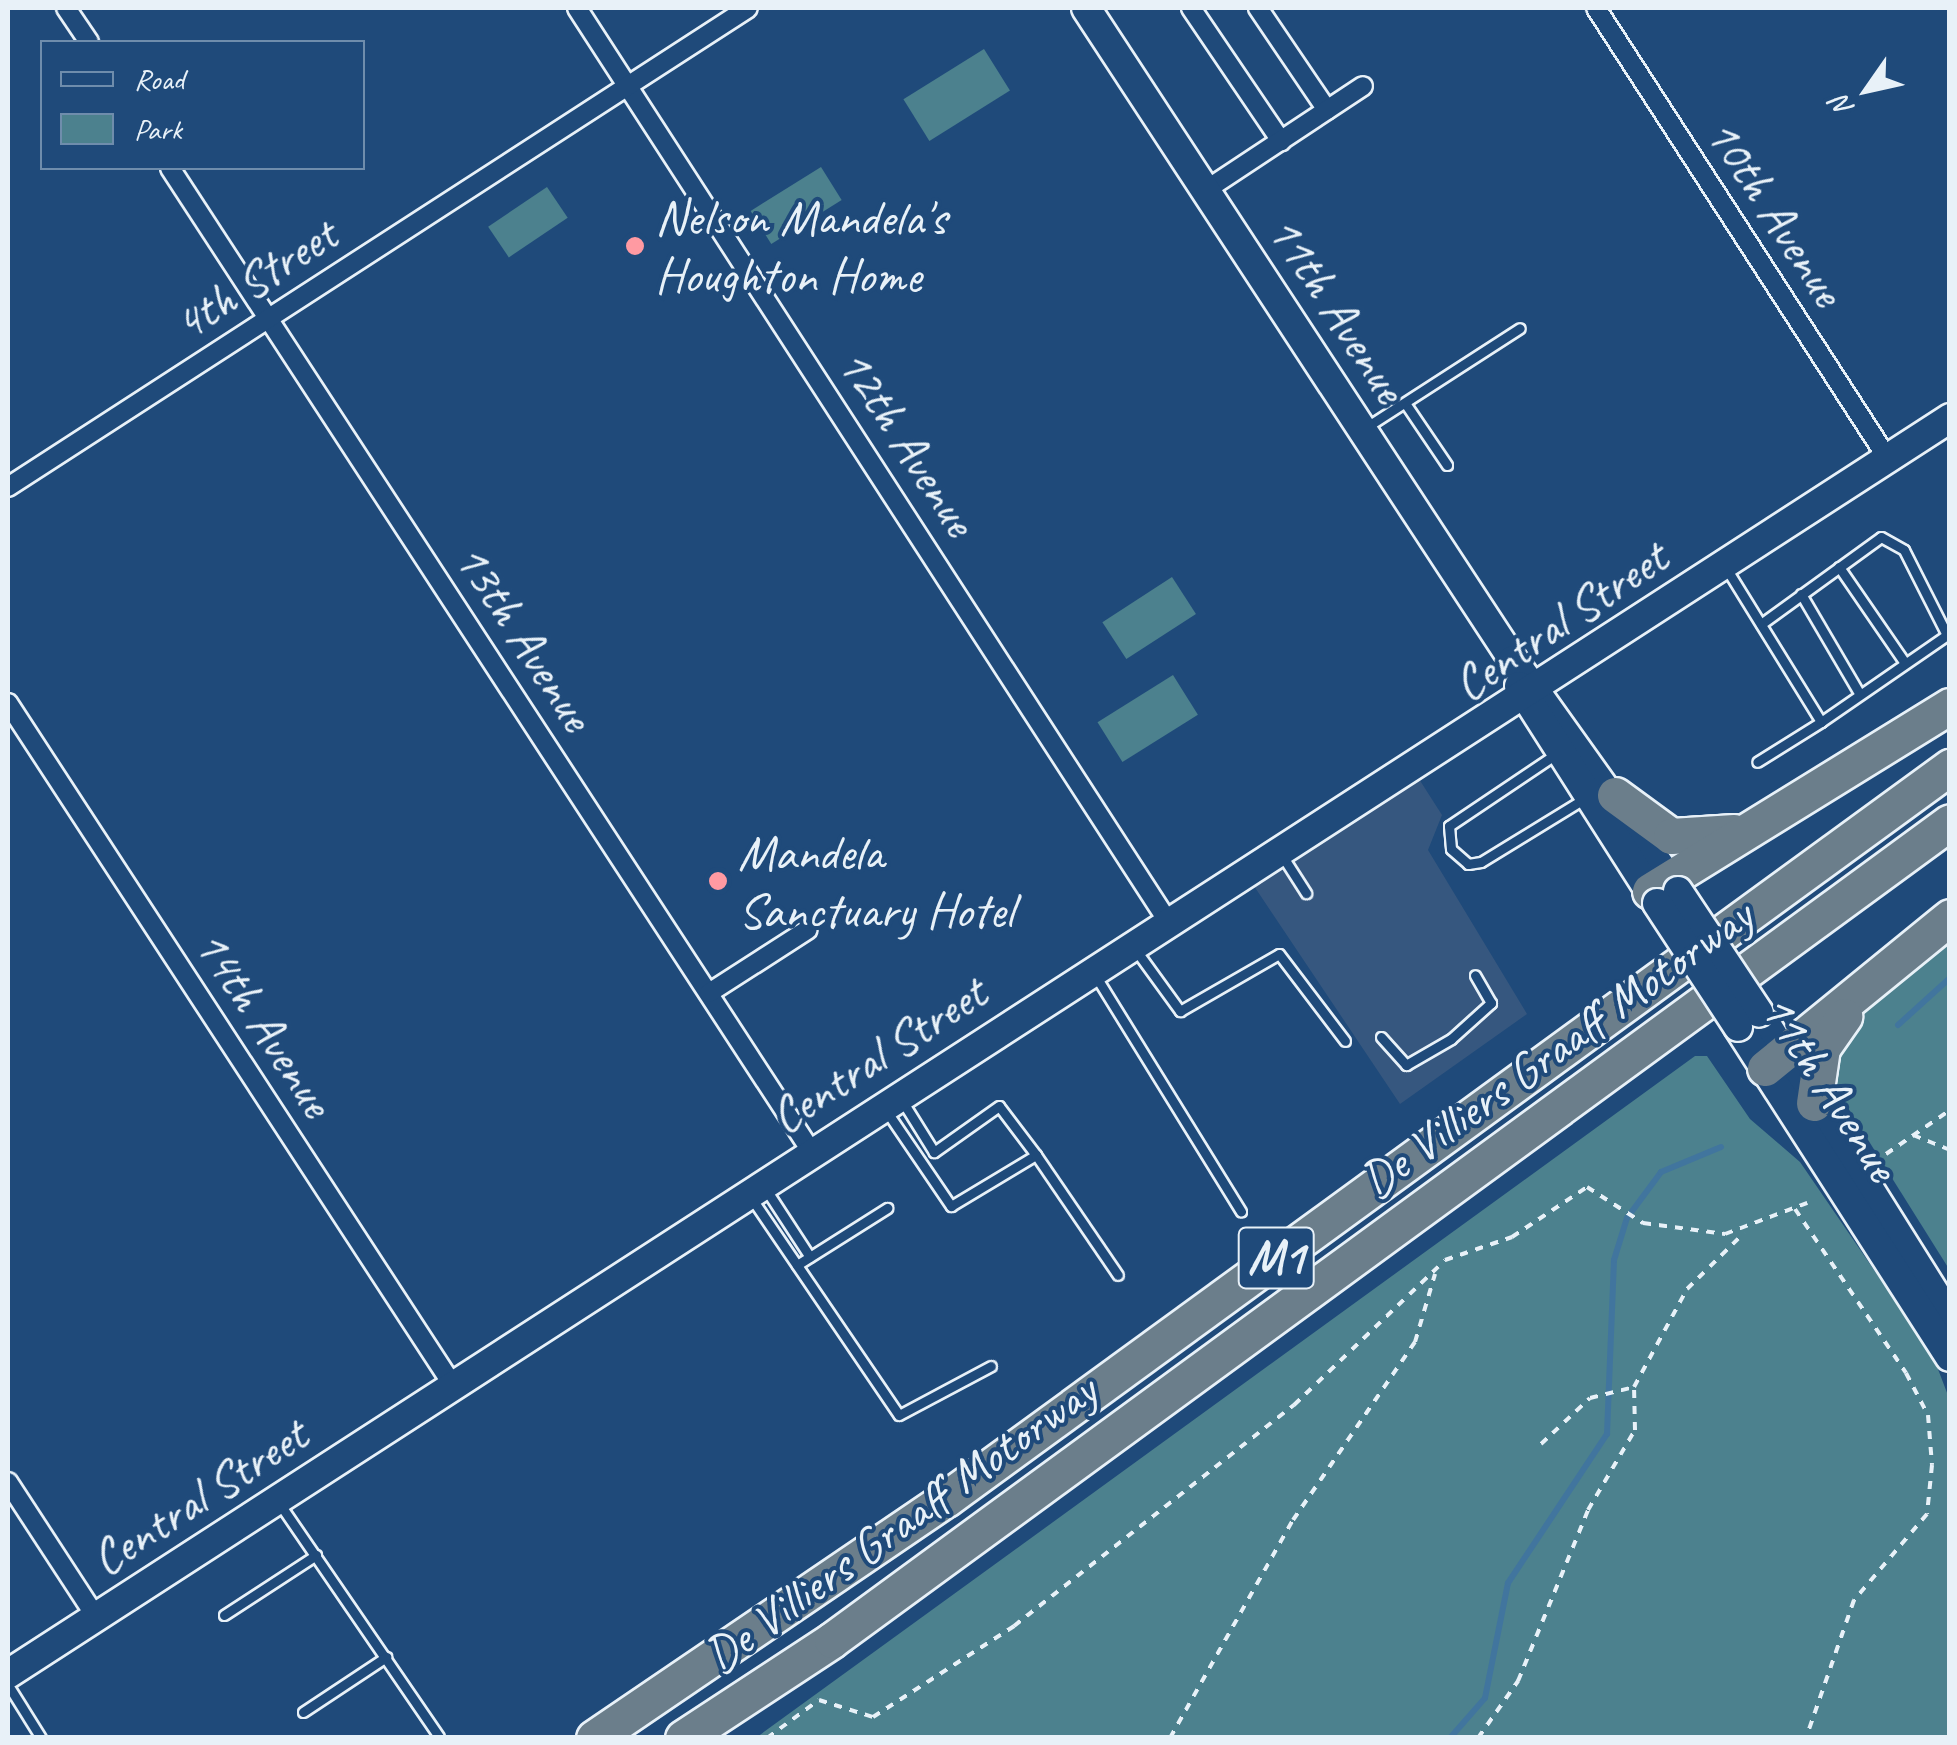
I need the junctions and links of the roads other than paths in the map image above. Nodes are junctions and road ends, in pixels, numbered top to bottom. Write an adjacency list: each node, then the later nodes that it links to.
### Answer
1 (66, 8): 8 (street)
2 (577, 8): 9 (street, 12th Avenue)
3 (748, 8): 9 (street, 4th Street)
4 (1086, 8): 14 (main road, 11th Avenue)
5 (1190, 8): 12 (street)
6 (1258, 8): 11 (street)
7 (1596, 8): 20 (street, 10th Avenue)
8 (88, 40)
9 (629, 86): 15 (street, 4th Street); 43 (street, 12th Avenue)
10 (1364, 86): 11 (street)
11 (1326, 110): 12 (street)
12 (1280, 141): 14 (street)
13 (171, 170): 15 (street, 13th Avenue)
14 (1206, 190): 19 (main road, 11th Avenue)
15 (268, 317): 22 (street, 4th Street); 49 (street, 13th Avenue)
16 (1520, 328): 17 (lane)
17 (1405, 402): 19 (lane); 21 (lane)
18 (1950, 418): 20 (main road, Central Street)
19 (1363, 430): 29 (main road, 11th Avenue)
20 (1888, 459): 23 (main road, Central Street)
21 (1446, 465)
22 (8, 487)
23 (1724, 566): 26 (lane); 29 (main road, Central Street)
24 (1839, 567): 25 (lane); 27 (lane); 27 (lane)
25 (1801, 594): 26 (lane); 28 (lane)
26 (1761, 624): 32 (lane)
27 (1904, 663): 28 (lane)
28 (1859, 693): 32 (lane)
29 (1532, 695): 33 (main road, 11th Avenue); 36 (main road, 11th Avenue); 39 (main road, Central Street)
30 (8, 702): 68 (street, 14th Avenue)
31 (1950, 706): 38 (highway)
32 (1820, 722): 34 (lane)
33 (1557, 753): 36 (main road, 11th Avenue); 36 (lane)
34 (1758, 762)
35 (1950, 766): 80 (highway, M1)
36 (1600, 797): 38 (highway); 40 (main road, 11th Avenue)
37 (1950, 822): 81 (highway, De Villiers Graaff Motorway / M1)
38 (1754, 826): 40 (highway)
39 (1282, 854): 41 (lane); 43 (main road, Central Street)
40 (1664, 891): 52 (main road, 11th Avenue, bridge)
41 (1306, 893)
42 (1950, 917): 46 (highway)
43 (1168, 922): 45 (main road, Central Street)
44 (806, 930): 49 (street)
45 (1132, 945): 47 (main road, Central Street); 51 (lane)
46 (1889, 968): 52 (highway); 54 (highway)
47 (1093, 971): 53 (main road, Central Street); 61 (lane)
48 (1475, 975): 50 (lane)
49 (708, 993): 55 (street, 13th Avenue)
50 (1381, 1038)
51 (1345, 1042)
52 (1774, 1061): 54 (main road, 11th Avenue); 66 (main road, 11th Avenue)
53 (891, 1100): 55 (main road, Central Street); 56 (lane); 58 (lane)
54 (1814, 1104): 65 (main road, 11th Avenue)
55 (812, 1151): 59 (main road, Central Street)
56 (934, 1152): 57 (lane); 58 (lane)
57 (1036, 1155): 58 (lane); 64 (lane)
58 (918, 1162)
59 (755, 1188): 62 (lane); 63 (lane); 68 (main road, Central Street)
60 (887, 1208): 62 (lane)
61 (1240, 1211)
62 (810, 1257): 63 (lane)
63 (797, 1265): 67 (lane)
64 (1118, 1275)
65 (1950, 1317)
66 (1950, 1357)
67 (991, 1366)
68 (454, 1387): 70 (main road, Central Street)
69 (8, 1482): 73 (street)
70 (278, 1501): 71 (lane); 73 (main road, Central Street)
71 (316, 1556): 72 (lane); 74 (lane)
72 (224, 1614)
73 (96, 1617): 75 (main road, Central Street)
74 (386, 1657): 77 (lane); 78 (lane)
75 (8, 1674)
76 (8, 1686): 79 (lane)
77 (303, 1712)
78 (439, 1737)
79 (41, 1738)
80 (594, 1738)
81 (683, 1738)

